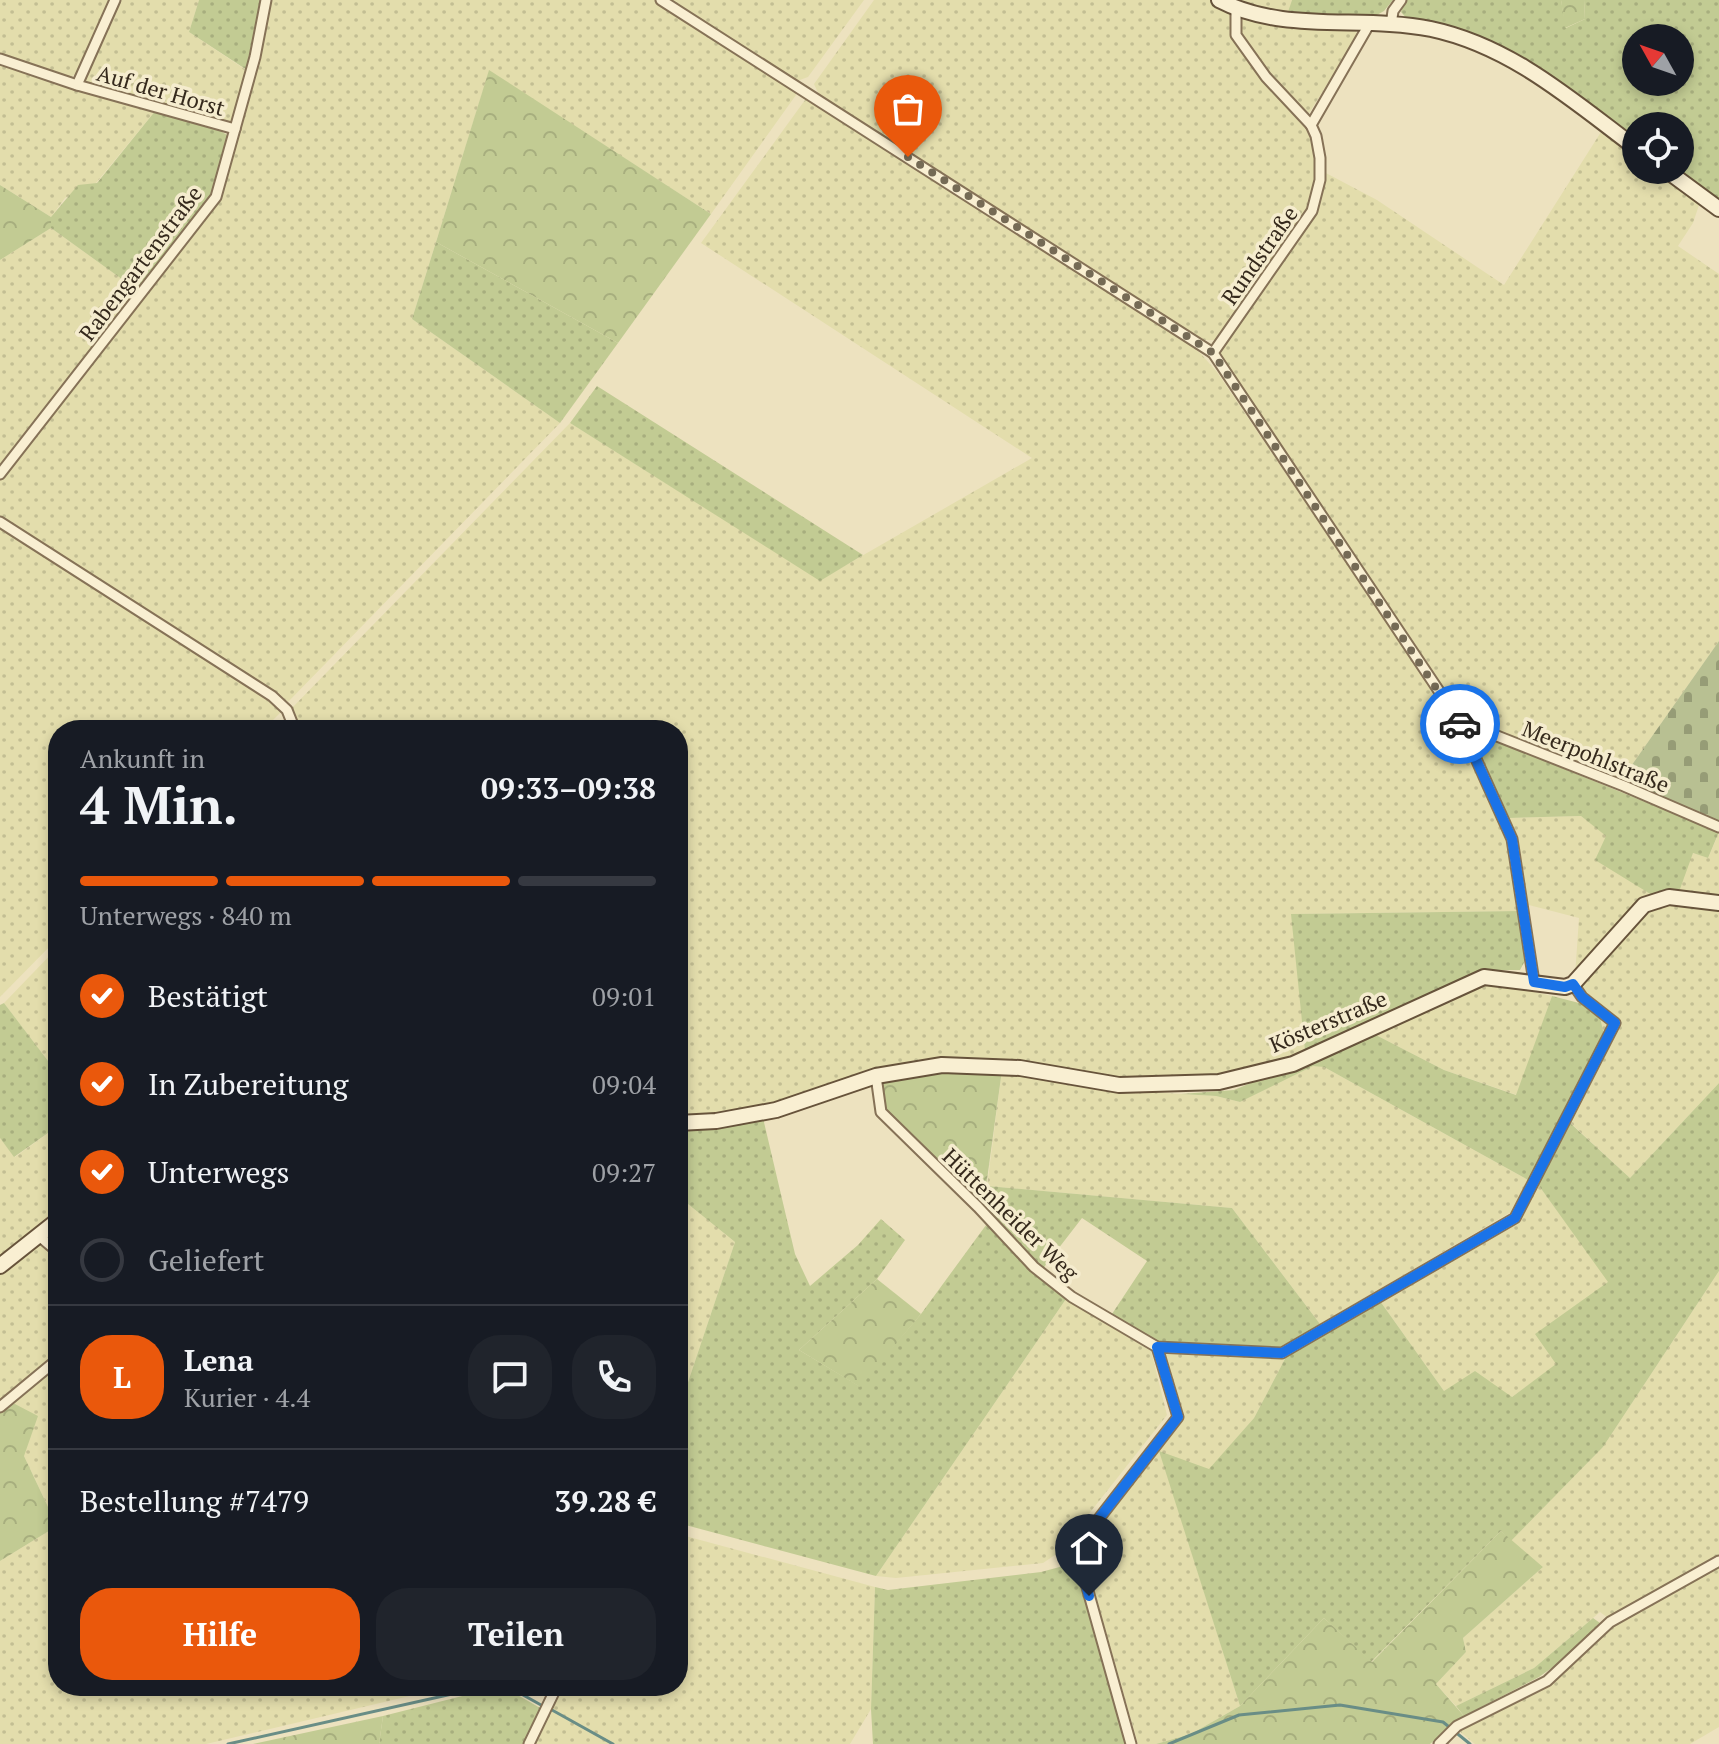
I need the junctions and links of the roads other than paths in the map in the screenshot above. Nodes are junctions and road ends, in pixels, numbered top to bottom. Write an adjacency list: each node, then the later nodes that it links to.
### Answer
1 (115, 0): 10 (street, Auf der Horst)
2 (266, 0): 12 (street, Rabengartenstraße)
3 (661, 0): 16 (street)
4 (1219, 0): 6 (main road)
5 (1401, 0): 8 (street)
6 (1236, 9): 7 (main road); 11 (street)
7 (1367, 24): 8 (main road); 11 (street)
8 (1391, 25): 13 (main road)
9 (0, 59): 10 (street, Auf der Horst)
10 (77, 85): 12 (street, Auf der Horst)
11 (1311, 125): 16 (street, Rundstraße)
12 (235, 129): 17 (street, Rabengartenstraße)
13 (1622, 138)
14 (1685, 184): 15 (main road)
15 (1719, 209)
16 (1213, 353): 20 (street)
17 (0, 474)
18 (0, 522): 19 (street)
19 (291, 720)
20 (1459, 721): 21 (street, Meerpohlstraße); 23 (street)
21 (1719, 827)
22 (1719, 903): 24 (main road)
23 (1534, 982): 24 (main road, Kösterstraße); 25 (main road, Kösterstraße)
24 (1573, 984): 31 (street, Hüttenheider Weg)
25 (876, 1076): 26 (main road, Kösterstraße); 31 (street, Hüttenheider Weg)
26 (688, 1122)
27 (48, 1228): 28 (main road)
28 (38, 1235): 29 (street); 30 (main road)
29 (48, 1244)
30 (0, 1266)
31 (1157, 1347): 37 (street)
32 (48, 1367): 33 (street)
33 (0, 1407)
34 (1719, 1561): 38 (street)
35 (552, 1696): 36 (street)
36 (529, 1744)
37 (1131, 1744)
38 (1439, 1744)

